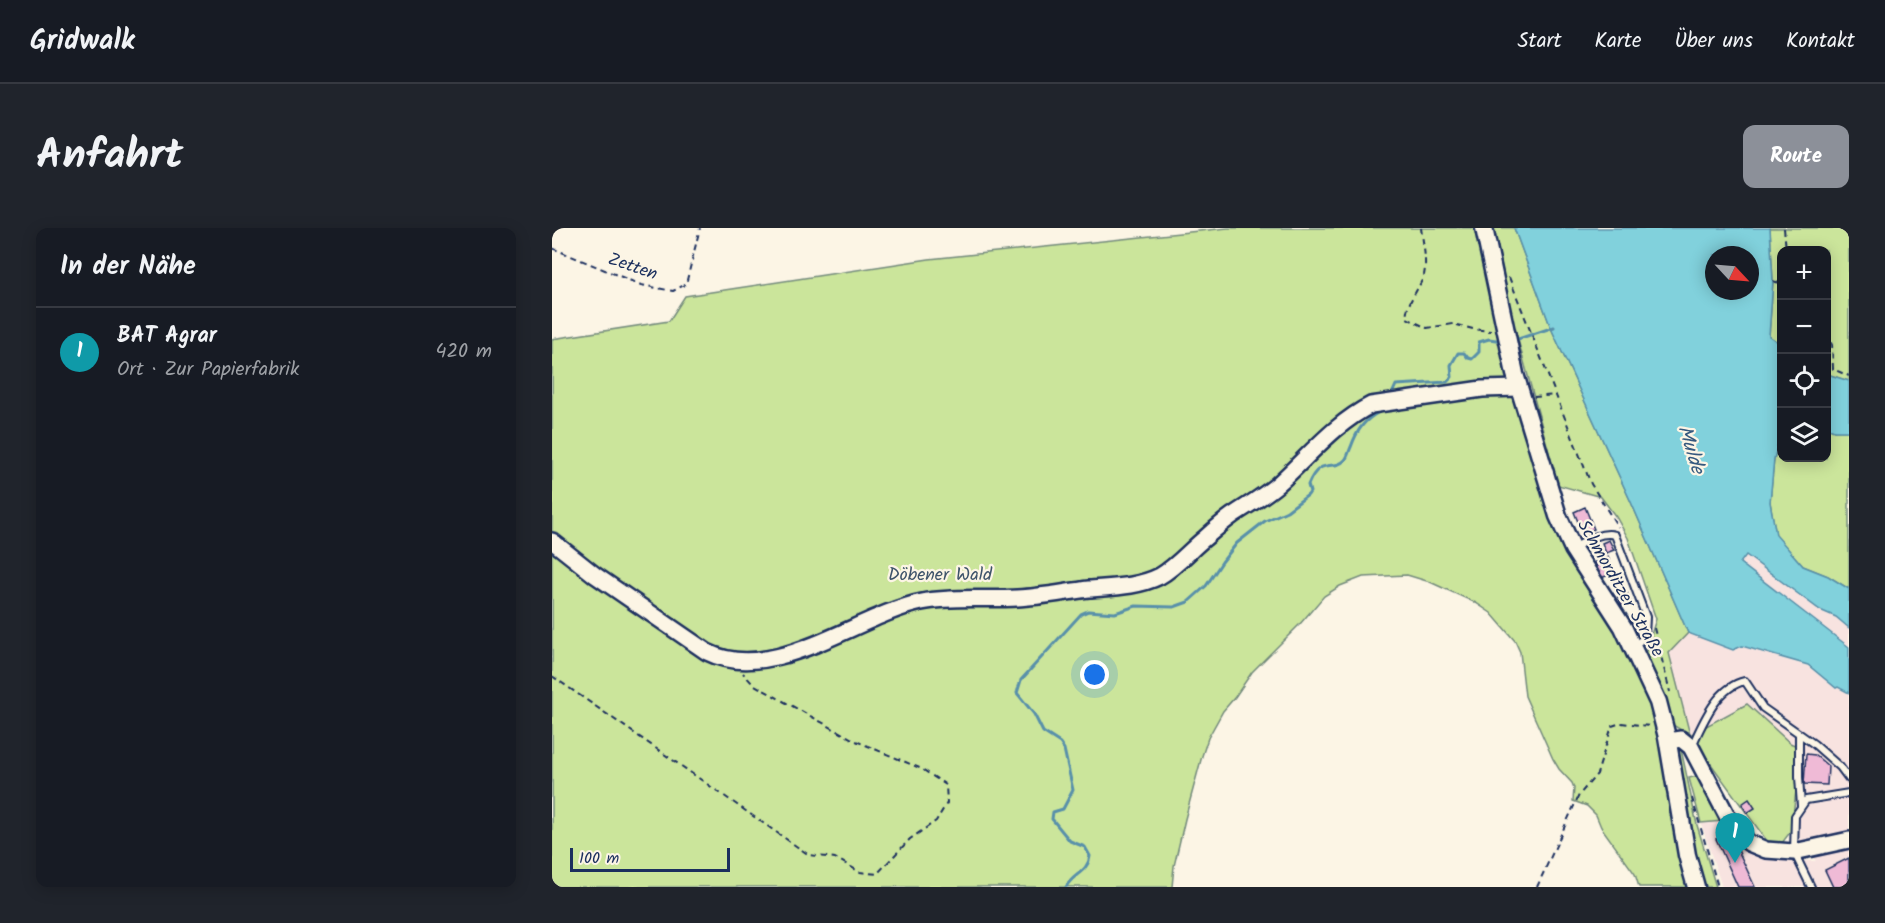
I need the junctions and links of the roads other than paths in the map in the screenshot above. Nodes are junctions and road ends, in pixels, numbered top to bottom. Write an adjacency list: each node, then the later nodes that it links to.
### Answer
1 (1484, 228): 2 (main road, Schmorditzer Straße)
2 (1521, 393): 3 (street); 4 (main road, Schmorditzer Straße)
3 (552, 542)
4 (1573, 549): 5 (main road, Schmorditzer Straße); 5 (lane)
5 (1634, 648): 6 (main road, Schmorditzer Straße)
6 (1667, 734): 8 (street); 14 (main road, Schmorditzer Straße)
7 (1799, 734): 8 (lane); 9 (lane); 11 (lane)
8 (1691, 747): 13 (street)
9 (1849, 779)
10 (1849, 793): 11 (lane)
11 (1801, 807): 13 (lane)
12 (1849, 840): 13 (street)
13 (1794, 852): 15 (lane)
14 (1696, 887)
15 (1811, 887)

